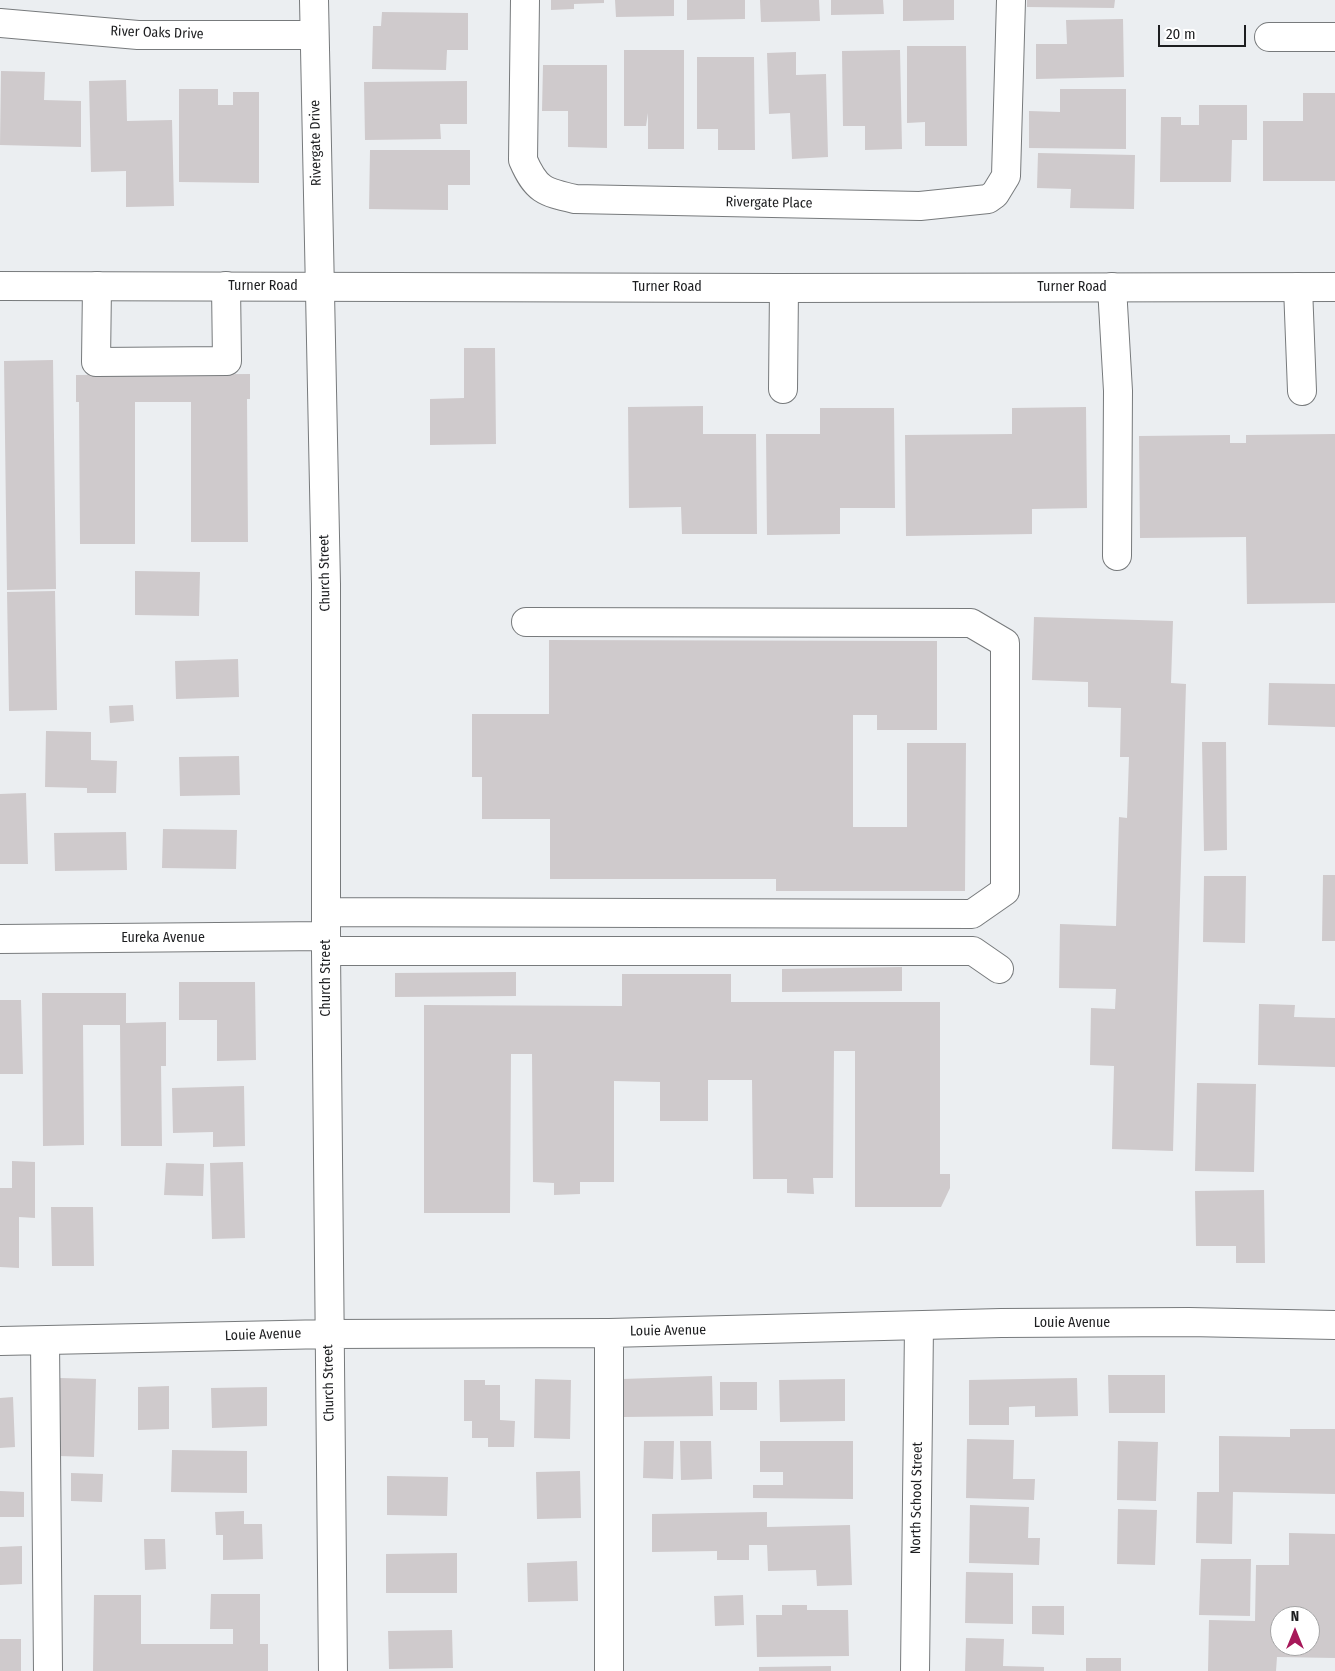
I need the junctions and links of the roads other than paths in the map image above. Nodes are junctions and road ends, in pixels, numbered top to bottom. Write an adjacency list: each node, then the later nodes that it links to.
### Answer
1 (314, 0): 5 (street, Rivergate Drive)
2 (525, 0): 3 (street, Rivergate Place)
3 (1011, 0)
4 (0, 23): 5 (street, River Oaks Drive)
5 (314, 35): 8 (street, Rivergate Drive)
6 (1269, 37): 7 (street)
7 (1335, 38)
8 (319, 285): 11 (street, Turner Road); 15 (street, Turner Road); 20 (street, Church Street)
9 (0, 286): 10 (street, Turner Road)
10 (97, 286): 11 (street, Turner Road); 11 (street)
11 (226, 286)
12 (1112, 287): 13 (street, Turner Road); 15 (street, Turner Road); 18 (street)
13 (1298, 287): 14 (street, Turner Road); 17 (street)
14 (1335, 287)
15 (784, 288): 16 (street)
16 (783, 389)
17 (1302, 391)
18 (1117, 556)
19 (526, 622): 20 (street)
20 (326, 933): 21 (street, Eureka Avenue); 22 (street); 26 (street, Church Street)
21 (0, 939)
22 (998, 969)
23 (1335, 1325): 24 (street, Louie Avenue)
24 (919, 1326): 25 (street, Louie Avenue); 32 (street, North School Street)
25 (609, 1333): 26 (street, Louie Avenue); 31 (street)
26 (328, 1334): 28 (street, Louie Avenue); 30 (street, Church Street)
27 (0, 1341): 28 (street, Louie Avenue)
28 (45, 1341): 29 (street)
29 (48, 1671)
30 (333, 1671)
31 (609, 1671)
32 (915, 1671)

